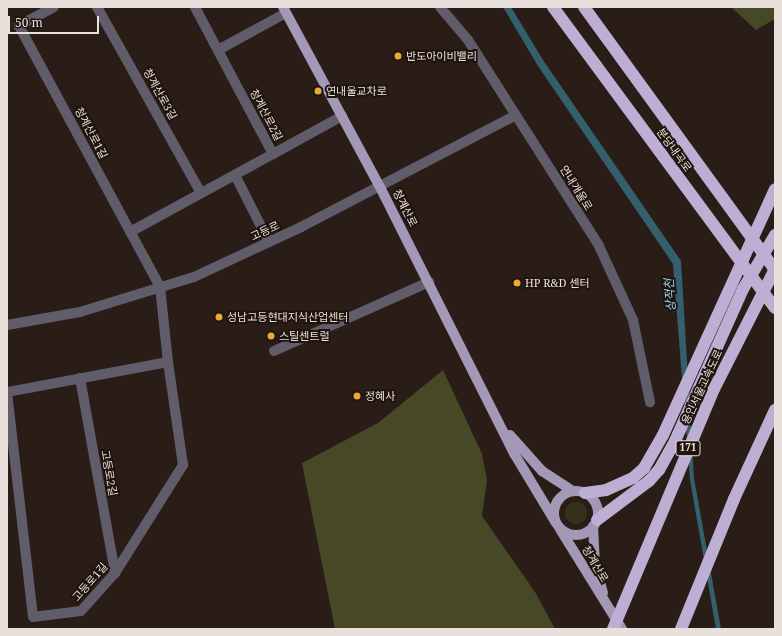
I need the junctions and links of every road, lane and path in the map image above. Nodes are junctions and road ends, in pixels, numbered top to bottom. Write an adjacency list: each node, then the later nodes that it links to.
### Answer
1 (54, 7): 16 (street, 청계산로1길)
2 (97, 7): 15 (street, 청계산로3길)
3 (195, 7): 8 (street, 청계산로2길)
4 (440, 7): 10 (street, 연내개울로)
5 (553, 7): 22 (highway, 분당내곡로)
6 (584, 7): 19 (highway, 분당내곡로)
7 (284, 10): 8 (street); 9 (main road, 청계산로)
8 (218, 50): 11 (street, 청계산로2길)
9 (342, 116): 11 (street); 13 (main road, 청계산로)
10 (516, 116): 13 (street, 고등로); 28 (street, 연내개울로)
11 (273, 154): 12 (street, 청계산로2길)
12 (235, 175): 15 (street, 청계산로2길); 18 (street)
13 (380, 187): 18 (street, 고등로); 20 (main road, 청계산로)
14 (775, 189): 31 (highway, bridge)
15 (201, 193): 16 (street, 청계산로2길)
16 (130, 232): 21 (street, 청계산로1길)
17 (775, 235): 32 (highway, bridge)
18 (269, 242): 21 (street, 고등로)
19 (775, 270): 36 (highway, 용인서울고속도로 / 171, bridge)
20 (429, 282): 24 (street); 30 (main road, 청계산로)
21 (160, 287): 23 (street, 고등로); 25 (street, 고등로1길)
22 (775, 308)
23 (7, 325)
24 (274, 351)
25 (168, 362): 26 (street, 고등로1길); 34 (street, 고등로1길)
26 (80, 378): 27 (street, 고등로1길); 34 (street, 고등로2길)
27 (7, 392): 34 (street, 고등로1길)
28 (650, 402)
29 (775, 410): 38 (highway)
30 (500, 423): 31 (main road, 청계산로); 33 (main road, 청계산로)
31 (579, 492): 32 (main road); 33 (main road)
32 (595, 523): 33 (main road); 35 (main road, 청계산로)
33 (558, 526): 35 (main road, 청계산로)
34 (115, 572)
35 (610, 611): 37 (main road, 청계산로)
36 (613, 629)
37 (622, 629)
38 (681, 629)

